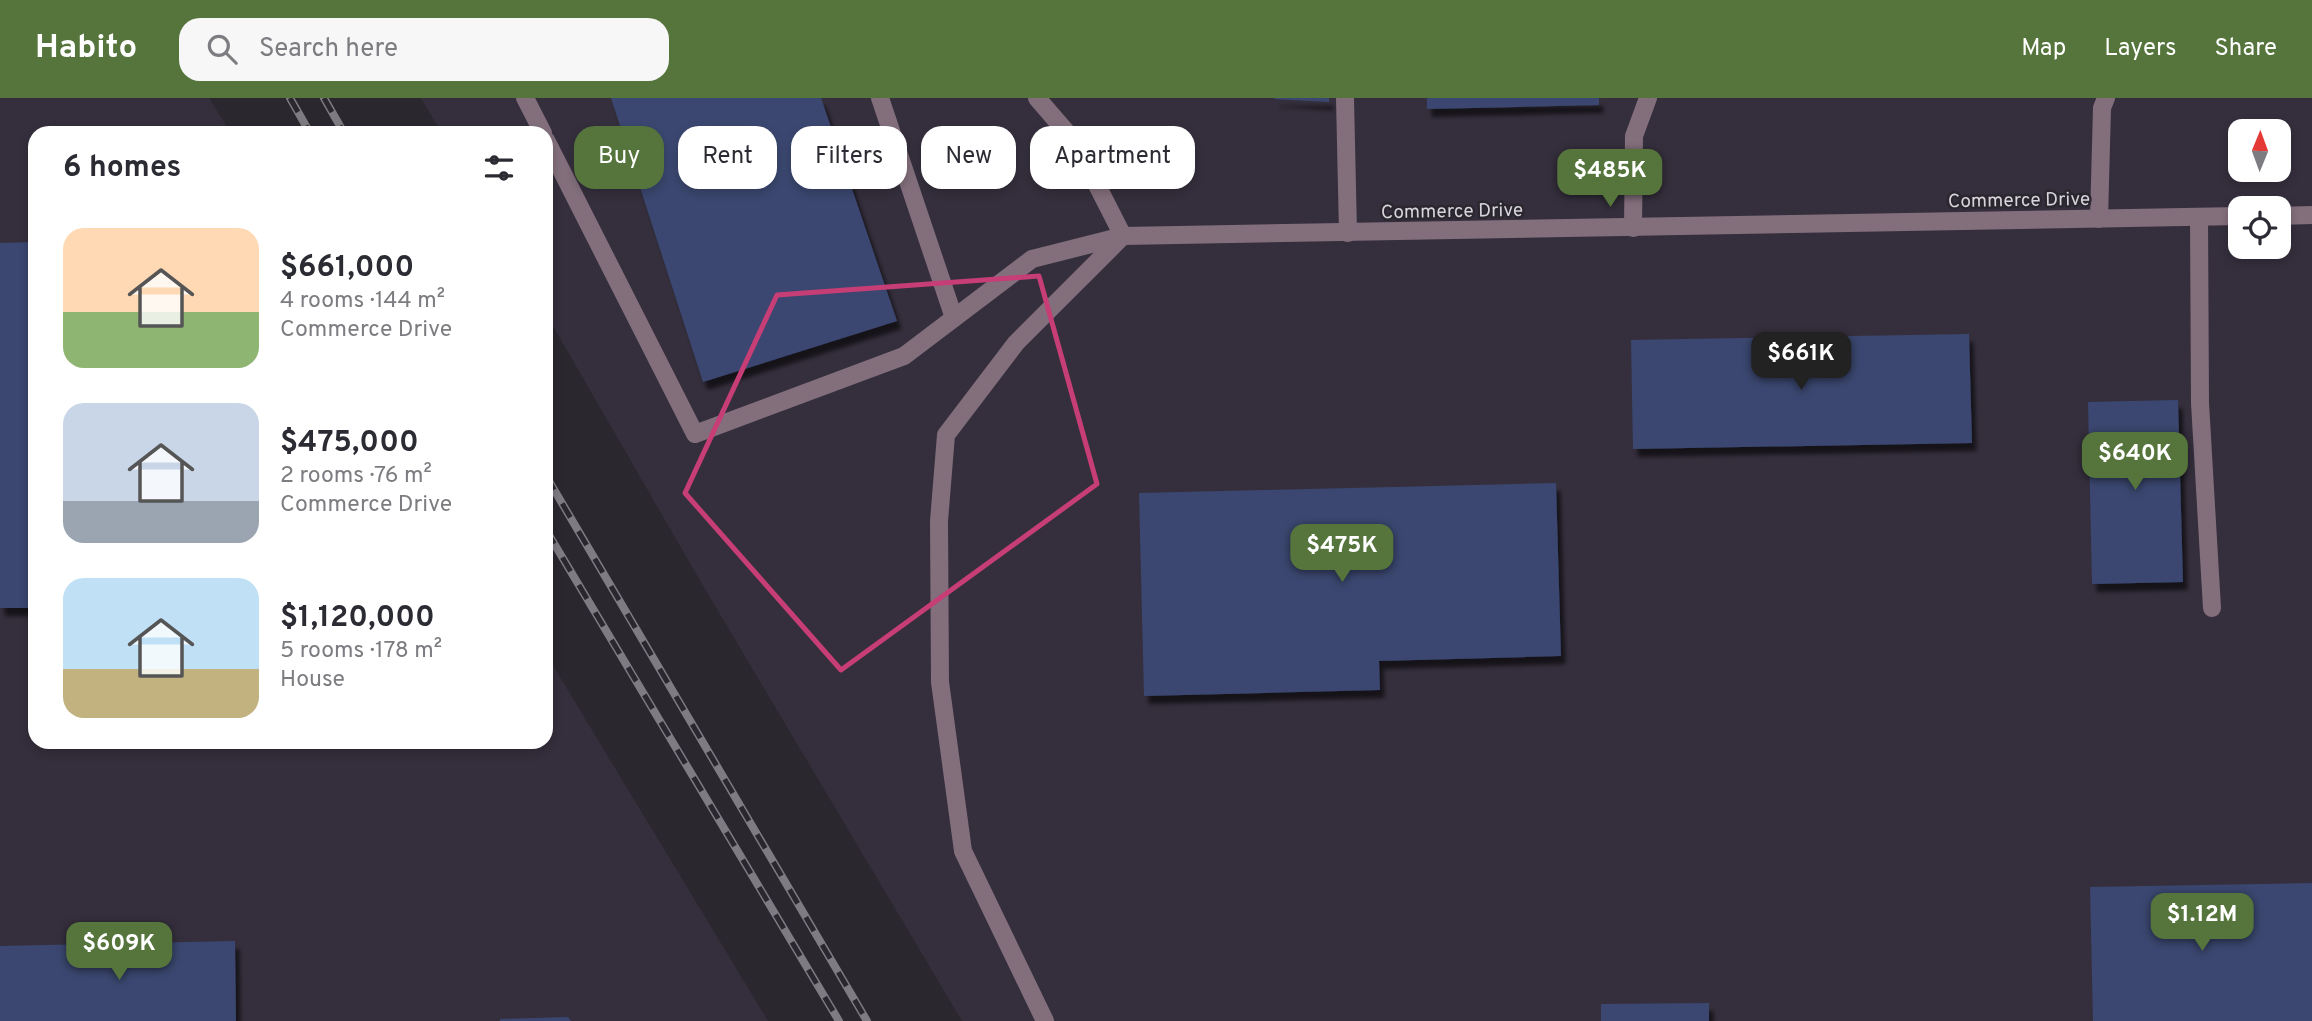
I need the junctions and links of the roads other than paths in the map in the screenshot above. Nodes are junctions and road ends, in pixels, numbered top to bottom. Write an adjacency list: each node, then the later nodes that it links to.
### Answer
1 (525, 98): 7 (street)
2 (880, 98): 17 (street)
3 (1037, 98): 16 (street)
4 (1345, 98): 15 (street)
5 (1648, 98): 14 (street)
6 (2106, 98): 13 (street)
7 (539, 126)
8 (553, 154): 17 (street, Commerce Drive)
9 (2312, 215): 11 (street)
10 (2228, 216): 12 (street, Commerce Drive)
11 (2291, 216)
12 (2199, 217): 13 (street, Commerce Drive); 18 (street)
13 (2099, 219): 14 (street, Commerce Drive)
14 (1633, 228): 15 (street, Commerce Drive)
15 (1348, 233): 16 (street, Commerce Drive)
16 (1123, 236): 17 (street, Commerce Drive); 19 (street)
17 (954, 318)
18 (2212, 608)
19 (1045, 1021)

